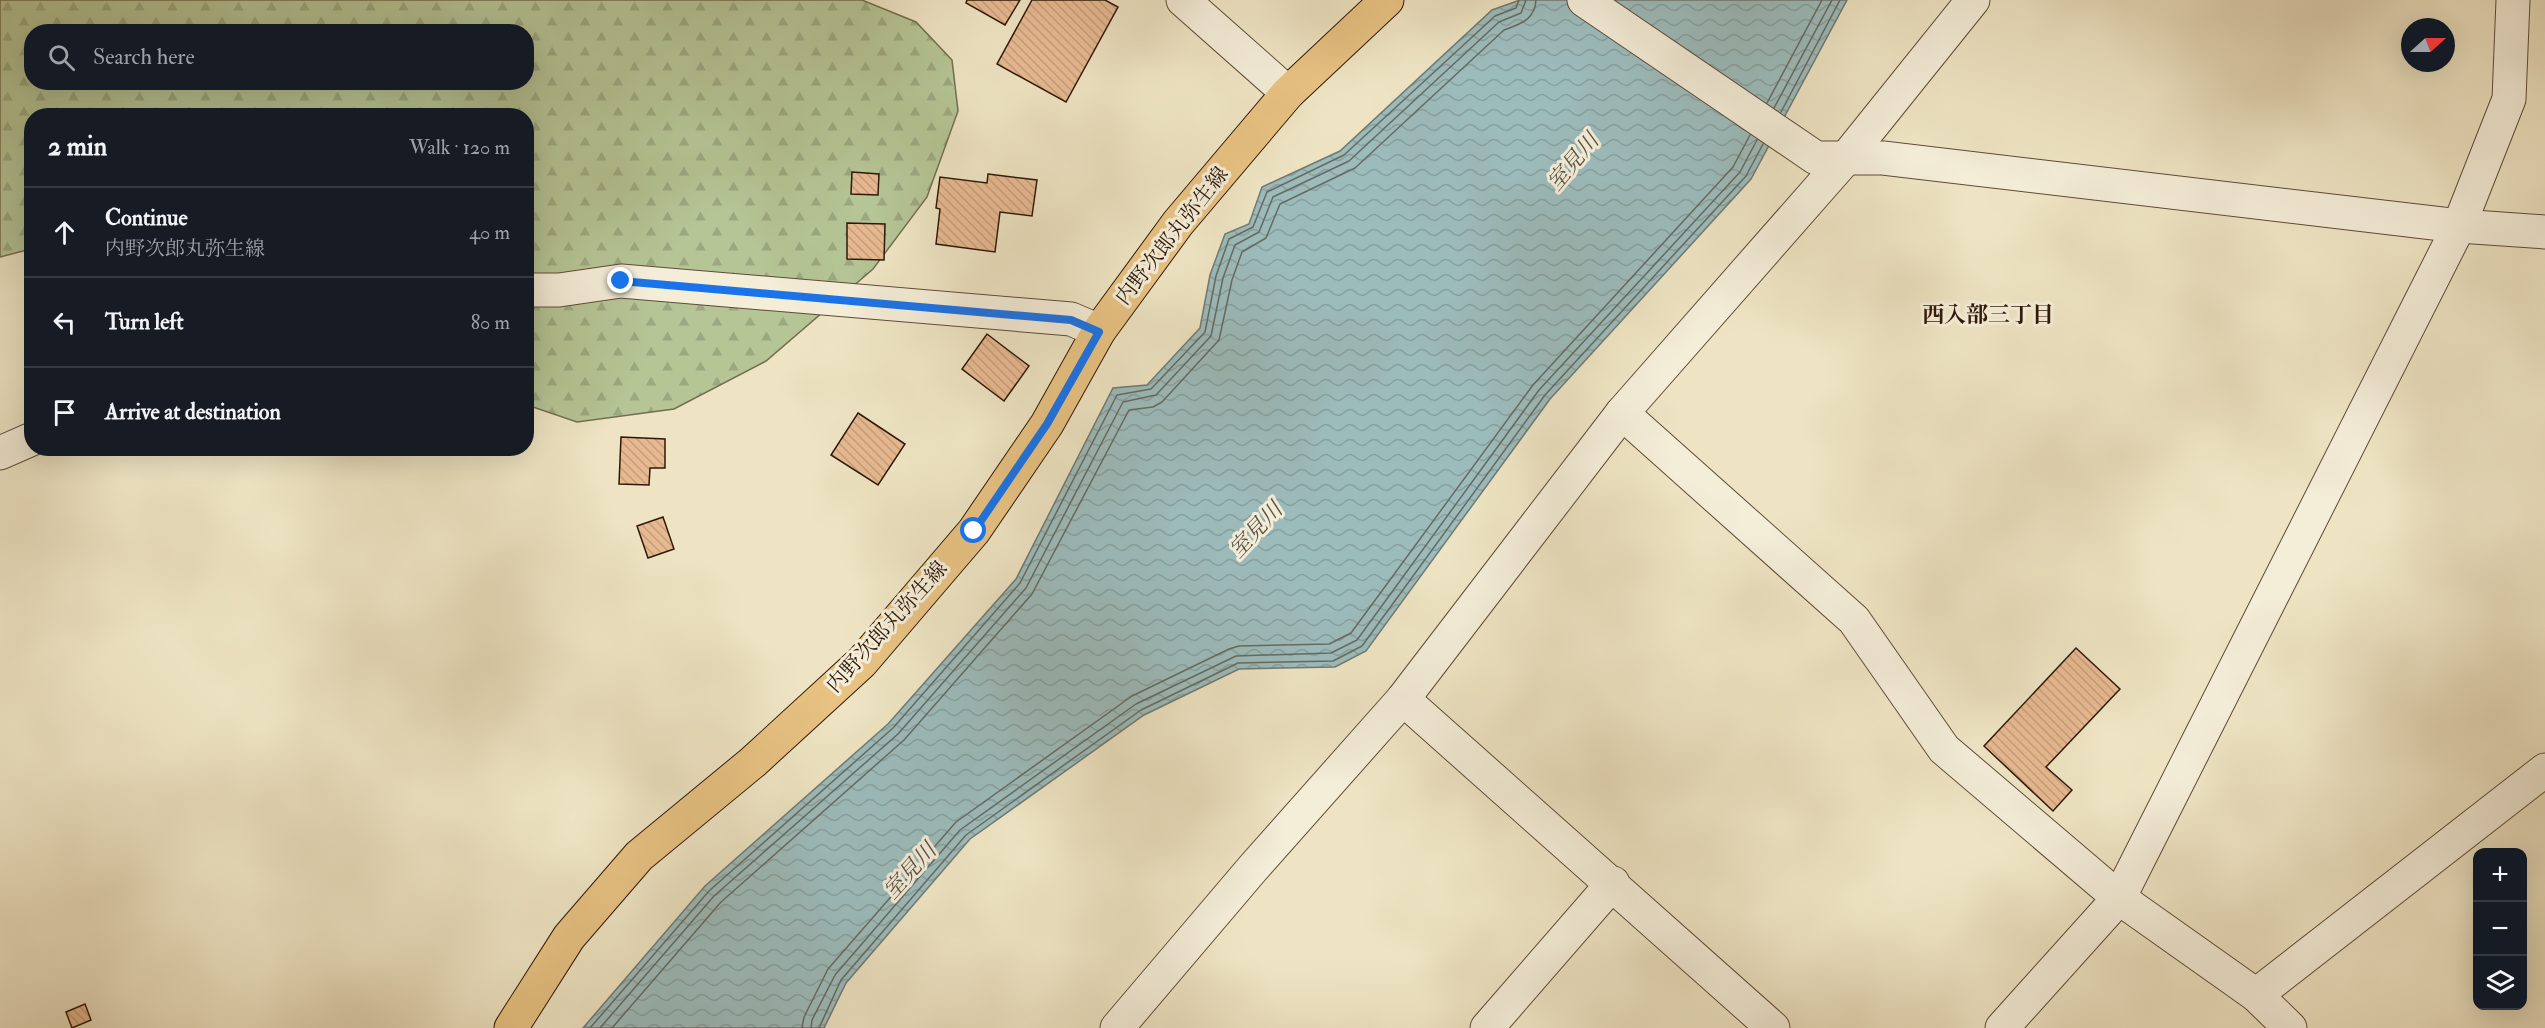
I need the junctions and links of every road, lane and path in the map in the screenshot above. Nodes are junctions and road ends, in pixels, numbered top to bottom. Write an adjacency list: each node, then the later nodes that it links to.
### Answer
1 (1386, 0): 6 (main road, 内野次郎丸弥生線)
2 (1584, 0): 7 (street)
3 (1973, 0): 7 (street)
4 (2513, 0): 8 (street)
5 (1198, 6): 6 (street)
6 (1288, 93): 11 (main road, 内野次郎丸弥生線)
7 (1831, 158): 8 (street); 12 (street)
8 (2458, 226): 9 (street); 18 (street)
9 (2545, 232)
10 (534, 290): 11 (street)
11 (1099, 332): 20 (main road, 内野次郎丸弥生線)
12 (1622, 413): 15 (street); 18 (street)
13 (24, 442): 14 (street)
14 (0, 453)
15 (1403, 699): 17 (street); 21 (street)
16 (2545, 770): 19 (street)
17 (1613, 883): 22 (street); 23 (street)
18 (2119, 898): 19 (street); 24 (street)
19 (2256, 995): 25 (street)
20 (510, 1028)
21 (1117, 1028)
22 (1487, 1028)
23 (1773, 1028)
24 (2002, 1028)
25 (2290, 1028)

